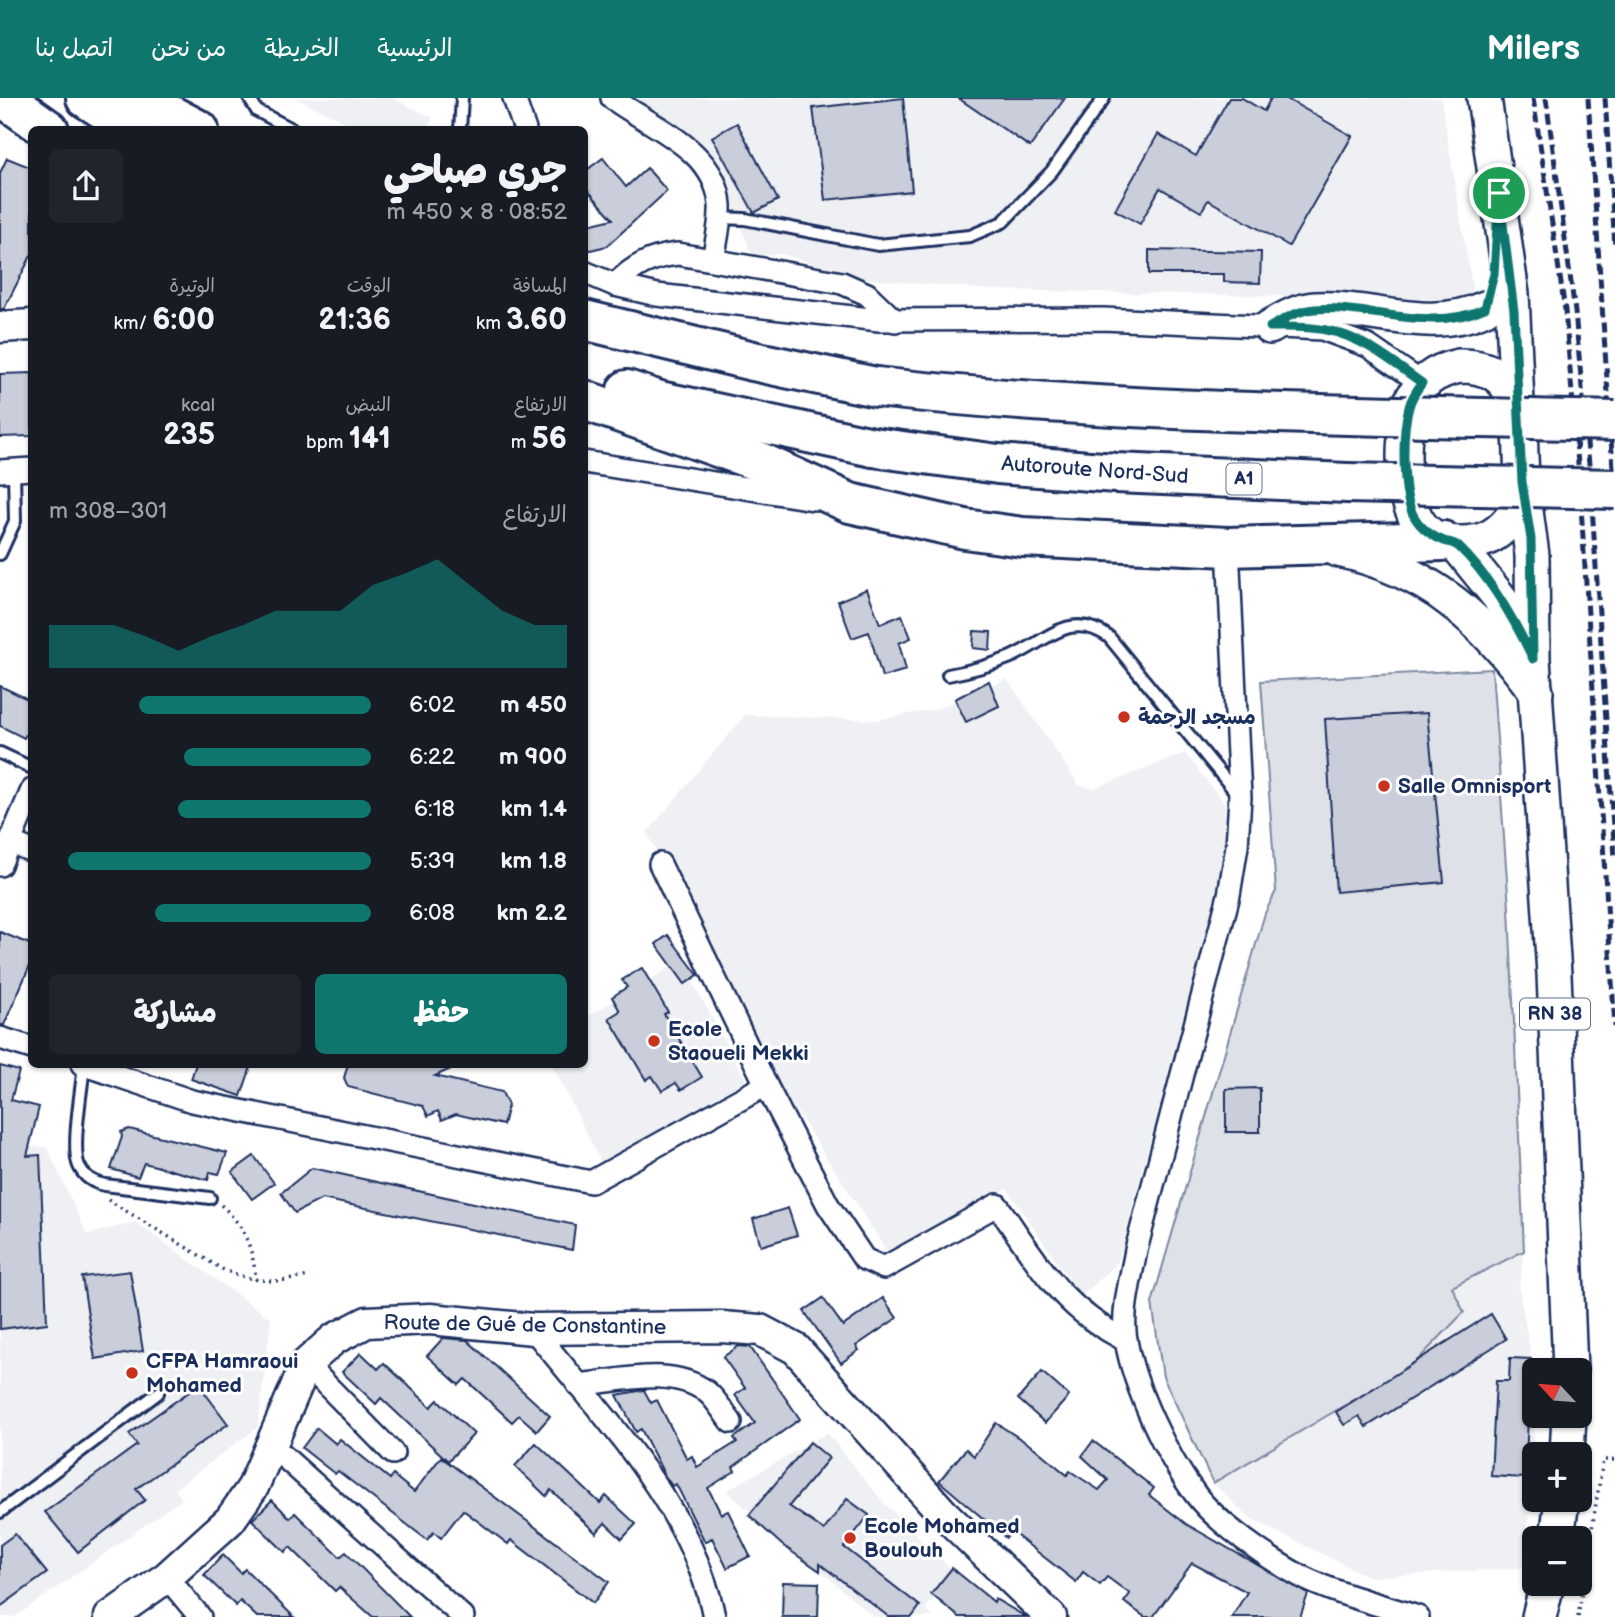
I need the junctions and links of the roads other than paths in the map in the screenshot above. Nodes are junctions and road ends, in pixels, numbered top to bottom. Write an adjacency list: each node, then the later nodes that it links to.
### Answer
1 (4, 98): 11 (highway)
2 (138, 98): 10 (highway)
3 (249, 98): 13 (lane)
4 (463, 98): 14 (lane)
5 (515, 98): 15 (street); 16 (street)
6 (612, 98): 18 (street)
7 (1104, 98): 18 (lane)
8 (1484, 98): 17 (main road)
9 (98, 101): 12 (highway)
10 (181, 115)
11 (43, 126)
12 (131, 126)
13 (287, 126)
14 (460, 126)
15 (511, 126)
16 (524, 126)
17 (1499, 193): 22 (main road); 32 (main road)
18 (719, 218): 19 (street)
19 (713, 260): 21 (street); 24 (street)
20 (588, 277): 21 (street)
21 (600, 293): 24 (street); 28 (highway)
22 (1485, 308): 27 (main road); 29 (main road)
23 (588, 321): 28 (highway)
24 (895, 321): 27 (street)
25 (28, 325): 26 (main road)
26 (0, 327)
27 (1270, 327): 29 (street)
28 (629, 332): 33 (highway, bridge)
29 (1433, 376): 32 (main road); 39 (main road)
30 (588, 378): 37 (highway, Autoroute Nord-Sud / A1, bridge)
31 (588, 402): 38 (highway)
32 (1517, 403): 36 (main road)
33 (1615, 421)
34 (588, 463): 38 (street)
35 (15, 470): 42 (lane)
36 (1522, 482): 39 (main road); 43 (main road, RN 38)
37 (1615, 489)
38 (850, 503): 41 (highway)
39 (1450, 542): 40 (highway); 43 (main road, RN 38)
40 (1315, 544): 41 (highway); 45 (main road)
41 (1228, 547): 48 (street)
42 (0, 554)
43 (1533, 659): 45 (main road, RN 38)
44 (948, 675): 48 (lane)
45 (1537, 693): 61 (main road, RN 38)
46 (0, 753): 47 (lane)
47 (28, 766)
48 (1240, 797): 60 (street)
49 (28, 799): 51 (street)
50 (28, 852): 51 (street)
51 (3, 857)
52 (660, 864): 57 (street)
53 (0, 1038): 54 (street)
54 (28, 1047)
55 (83, 1068): 58 (lane)
56 (95, 1068): 57 (street)
57 (766, 1085): 60 (street)
58 (211, 1198)
59 (533, 1329): 62 (main road, Route de Gué de Constantine); 63 (street); 75 (main road, Route de Gué de Constantine)
60 (1126, 1340): 76 (street)
61 (1569, 1358)
62 (306, 1364): 66 (main road, Route de Gué de Constantine); 67 (street)
63 (578, 1385): 65 (street); 74 (street)
64 (158, 1393): 68 (lane)
65 (731, 1422)
66 (272, 1446): 69 (main road, Route de Gué de Constantine); 73 (street)
67 (393, 1453)
68 (0, 1512)
69 (167, 1577): 71 (main road, Route de Gué de Constantine); 72 (street)
70 (1544, 1596): 77 (main road)
71 (110, 1617)
72 (201, 1617)
73 (463, 1617)
74 (714, 1617)
75 (1051, 1617)
76 (1418, 1617)
77 (1539, 1617)

